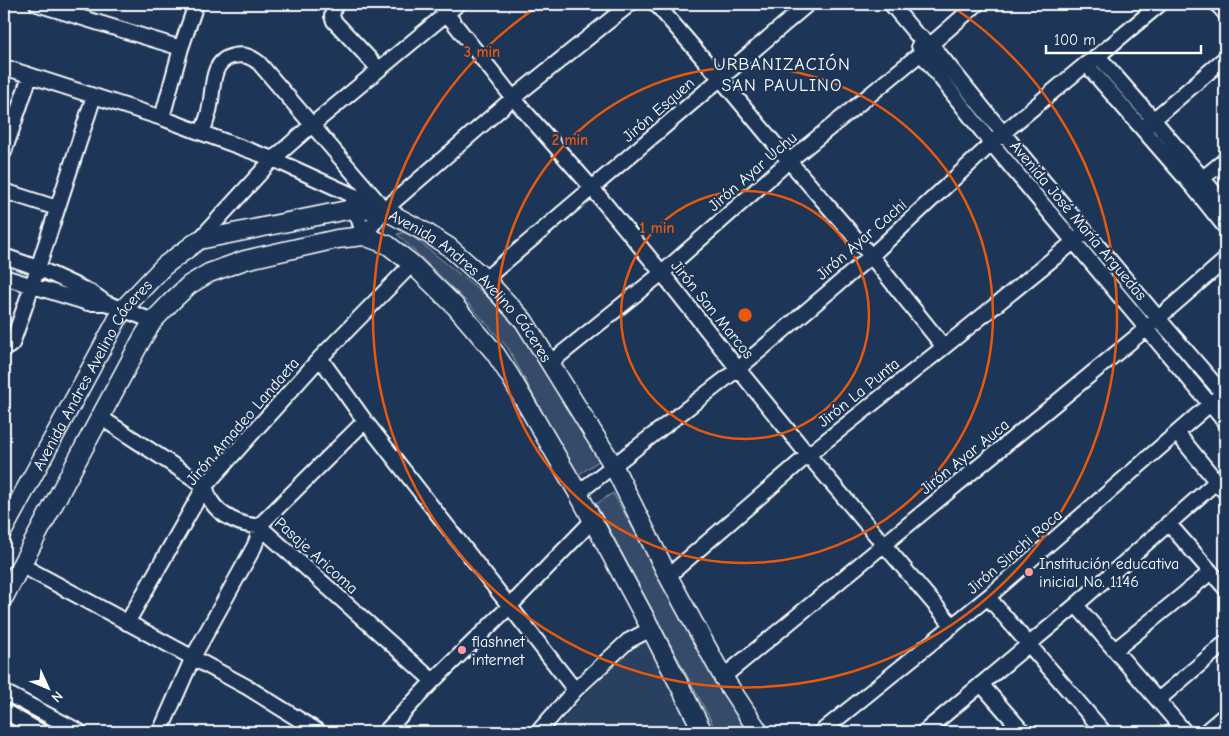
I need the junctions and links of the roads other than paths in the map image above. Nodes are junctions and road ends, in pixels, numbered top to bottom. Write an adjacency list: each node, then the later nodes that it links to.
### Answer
1 (37, 4): 14 (street)
2 (196, 4): 14 (street)
3 (335, 4): 20 (street)
4 (458, 4): 12 (street)
5 (630, 4): 24 (street)
6 (656, 4): 22 (street)
7 (808, 4): 22 (street, Jirón Esquen)
8 (891, 4): 15 (street, Avenida José María Arguedas)
9 (977, 4): 15 (street, Jirón Ayar Uchu)
10 (1160, 4): 16 (street, Jirón Ayar Cachi)
11 (1218, 4): 13 (street)
12 (443, 9): 20 (street); 24 (street, Jirón San Marcos)
13 (1225, 13)
14 (182, 48): 25 (street)
15 (926, 49): 30 (street, Avenida José María Arguedas); 31 (street, Avenida José María Arguedas); 35 (street, Jirón Ayar Uchu)
16 (1098, 56): 18 (street, Jirón Ayar Cachi); 26 (street)
17 (1225, 58): 26 (street)
18 (1086, 64): 28 (street); 30 (street, Jirón Ayar Cachi)
19 (4, 67): 21 (street)
20 (379, 70): 27 (street)
21 (30, 76): 23 (street); 32 (street)
22 (720, 78): 35 (street); 37 (street, Jirón Esquen)
23 (94, 96): 25 (street); 41 (street)
24 (514, 98): 37 (street, Jirón San Marcos); 42 (street)
25 (162, 118): 29 (street)
26 (1153, 119): 28 (street); 36 (street)
27 (312, 125): 29 (street); 33 (street); 42 (street)
28 (1142, 129): 36 (street)
29 (202, 133): 33 (street)
30 (1003, 133): 31 (street, Jirón Ayar Cachi); 44 (street, Avenida José María Arguedas)
31 (992, 144): 47 (street, Avenida José María Arguedas); 49 (street, Jirón Ayar Cachi)
32 (4, 152)
33 (273, 159): 39 (street); 46 (street)
34 (1225, 160): 36 (street)
35 (789, 161): 49 (street); 53 (street, Jirón Ayar Uchu)
36 (1198, 183): 40 (street); 43 (street)
37 (592, 188): 53 (street, Jirón San Marcos); 55 (street, Jirón Esquen)
38 (4, 191): 41 (street)
39 (352, 202): 42 (main road, Avenida Andres Avelino Cáceres); 45 (street); 46 (main road, Avenida Andres Avelino Cáceres)
40 (1225, 205)
41 (57, 208): 52 (street)
42 (384, 210): 45 (street); 55 (main road, Avenida Andres Avelino Cáceres)
43 (1225, 227)
44 (1086, 232): 47 (street, Jirón La Punta); 59 (street, Avenida José María Arguedas)
45 (364, 236): 51 (main road, Avenida Andres Avelino Cáceres); 60 (main road, Avenida Andres Avelino Cáceres)
46 (199, 240): 58 (main road, Avenida Andres Avelino Cáceres)
47 (1074, 241): 61 (street, Avenida José María Arguedas); 62 (street, Jirón La Punta)
48 (4, 256): 52 (street)
49 (871, 256): 62 (street); 66 (street, Jirón Ayar Cachi)
50 (1225, 260): 59 (street, Jirón Ayar Auca)
51 (412, 264): 64 (street, Jirón Amadeo Landaeta); 77 (main road, Avenida Andres Avelino Cáceres)
52 (38, 268): 56 (street); 57 (street)
53 (662, 273): 65 (street, Jirón Ayar Uchu); 66 (street, Jirón San Marcos)
54 (4, 277): 56 (street)
55 (485, 279): 65 (main road, Avenida Andres Avelino Cáceres)
56 (32, 286): 57 (street); 63 (street)
57 (106, 303): 58 (street)
58 (123, 309): 60 (street); 81 (main road, Avenida Andres Avelino Cáceres)
59 (1158, 318): 61 (street, Jirón Ayar Auca); 67 (street, Avenida José María Arguedas)
60 (153, 321): 69 (main road, Avenida Andres Avelino Cáceres)
61 (1147, 328): 68 (street, Avenida José María Arguedas); 82 (street, Jirón Ayar Auca)
62 (944, 347): 73 (street, Jirón La Punta)
63 (4, 348)
64 (320, 358): 70 (street); 76 (street, Jirón Amadeo Landaeta)
65 (550, 362): 74 (main road, Avenida Andres Avelino Cáceres)
66 (738, 369): 73 (street, Jirón San Marcos); 74 (street, Jirón Ayar Cachi)
67 (1225, 394): 68 (street, Jirón Sinchi Roca)
68 (1210, 404): 71 (street, Avenida José María Arguedas); 72 (street, Jirón Sinchi Roca)
69 (100, 418): 76 (street, Pasaje Aricoma); 83 (main road, Avenida Andres Avelino Cáceres)
70 (365, 421): 80 (street); 90 (street)
71 (1225, 422)
72 (1176, 433): 75 (street); 88 (street, Jirón Sinchi Roca)
73 (808, 455): 82 (street, Jirón San Marcos); 85 (street, Jirón La Punta)
74 (613, 465): 77 (street, Jirón Ayar Cachi); 85 (main road, Avenida Andres Avelino Cáceres)
75 (1222, 483): 79 (street)
76 (205, 486): 80 (street, Pasaje Aricoma); 91 (street, Jirón Amadeo Landaeta)
77 (578, 493): 78 (main road, Avenida Andres Avelino Cáceres)
78 (593, 520): 90 (street); 93 (main road, Avenida Andres Avelino Cáceres)
79 (1168, 523): 84 (street); 89 (street)
80 (259, 526): 97 (street); 99 (street, Pasaje Aricoma)
81 (4, 529)
82 (884, 545): 92 (street, Jirón San Marcos); 98 (street, Jirón Ayar Auca)
83 (21, 565): 87 (main road, Avenida Andres Avelino Cáceres); 91 (street)
84 (1211, 572): 86 (street); 96 (street)
85 (668, 576): 98 (main road, Avenida Andres Avelino Cáceres)
86 (1225, 588)
87 (4, 597)
88 (988, 597): 92 (street, Jirón Sinchi Roca); 95 (street)
89 (1076, 604): 95 (street); 96 (street)
90 (510, 606): 99 (street); 101 (street)
91 (128, 623): 97 (street)
92 (953, 626): 116 (street, Jirón Sinchi Roca)
93 (651, 629): 101 (street); 114 (main road, Avenida Andres Avelino Cáceres)
94 (1225, 642): 103 (street)
95 (1029, 644): 100 (street); 119 (street)
96 (1115, 650): 103 (street)
97 (193, 657): 110 (street); 111 (street)
98 (723, 677): 115 (main road, Avenida Andres Avelino Cáceres)
99 (433, 681): 112 (street)
100 (981, 684): 117 (street); 118 (street)
101 (575, 690): 113 (street)
102 (4, 692): 106 (street)
103 (1158, 700): 120 (street)
104 (4, 711): 107 (street)
105 (1225, 715): 121 (street)
106 (53, 718): 108 (street); 109 (street)
107 (41, 732)
108 (47, 732)
109 (80, 732)
110 (160, 732)
111 (319, 732)
112 (385, 732)
113 (538, 732)
114 (703, 732)
115 (759, 732)
116 (822, 732)
117 (924, 732)
118 (1023, 732)
119 (1104, 732)
120 (1185, 732)
121 (1205, 732)

